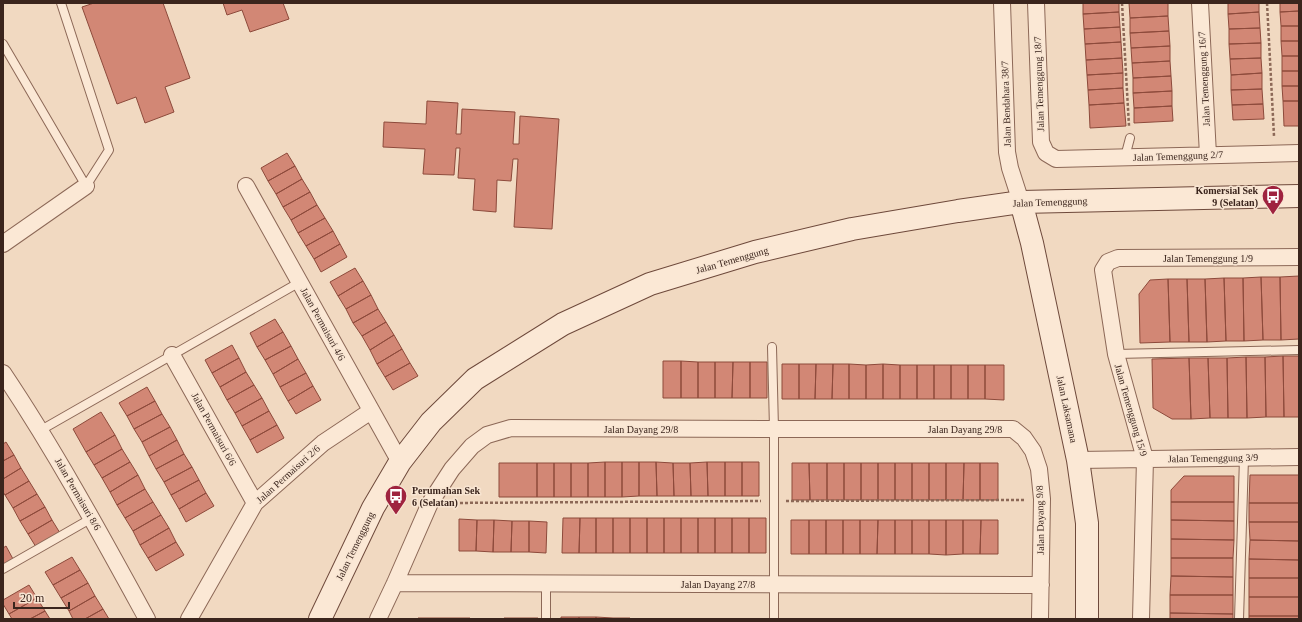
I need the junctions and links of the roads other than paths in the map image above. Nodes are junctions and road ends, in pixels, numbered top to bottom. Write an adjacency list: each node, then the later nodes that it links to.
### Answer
1 (61, 3): 11 (lane)
2 (1002, 3): 14 (street, Jalan Bendahara 38/7)
3 (1036, 3): 10 (street, Jalan Temenggung 18/7)
4 (1200, 3): 8 (street, Jalan Temenggung 16/7)
5 (3, 44): 11 (lane)
6 (1130, 138): 9 (lane)
7 (1299, 153): 8 (street, Jalan Temenggung 2/7)
8 (1208, 155): 9 (street, Jalan Temenggung 2/7)
9 (1125, 157): 10 (street, Jalan Temenggung 2/7)
10 (1056, 158)
11 (86, 186): 15 (street)
12 (246, 186): 18 (street, Jalan Permaisuri 4/6)
13 (1299, 196): 14 (street, Jalan Temenggung)
14 (1021, 202): 31 (street, Jalan Laksamana); 32 (street, Jalan Temenggung)
15 (3, 244)
16 (1299, 257): 17 (street, Jalan Temenggung 1/9)
17 (1118, 258): 21 (street, Jalan Temenggung 15/9)
18 (300, 282): 22 (lane); 24 (street, Jalan Permaisuri 4/6)
19 (772, 347): 27 (lane)
20 (1299, 350): 21 (lane)
21 (1116, 354): 30 (street, Jalan Temenggung 15/9)
22 (172, 355): 26 (lane); 33 (street, Jalan Permaisuri 6/6)
23 (3, 373): 26 (street, Jalan Permaisuri 8/6)
24 (372, 410): 32 (street, Jalan Permaisuri 4/6); 33 (street, Jalan Permaisuri 2/6)
25 (1013, 429): 27 (street, Jalan Dayang 29/8); 39 (street, Jalan Dayang 9/8)
26 (41, 430): 34 (street, Jalan Permaisuri 8/6)
27 (774, 430): 36 (street, Jalan Dayang 29/8); 38 (lane)
28 (1299, 457): 29 (street, Jalan Temenggung 3/9)
29 (1244, 458): 30 (street, Jalan Temenggung 3/9); 49 (lane)
30 (1145, 459): 31 (street, Jalan Temenggung 3/9); 48 (street, Jalan Temenggung 15/9)
31 (1078, 460): 47 (street, Jalan Laksamana)
32 (400, 462): 42 (street, Jalan Temenggung)
33 (255, 503): 41 (street, Jalan Permaisuri 2/6)
34 (92, 518): 35 (lane); 40 (street, Jalan Permaisuri 8/6)
35 (3, 569)
36 (395, 583): 37 (street, Jalan Dayang 27/8); 43 (street, Jalan Dayang 29/8)
37 (546, 584): 38 (street, Jalan Dayang 27/8); 44 (lane)
38 (774, 584): 39 (street, Jalan Dayang 27/8); 45 (lane)
39 (1041, 585): 46 (street, Jalan Dayang 9/8)
40 (146, 619)
41 (189, 619)
42 (320, 619)
43 (378, 619)
44 (546, 619)
45 (774, 619)
46 (1040, 619)
47 (1087, 619)
48 (1141, 619)
49 (1239, 619)

